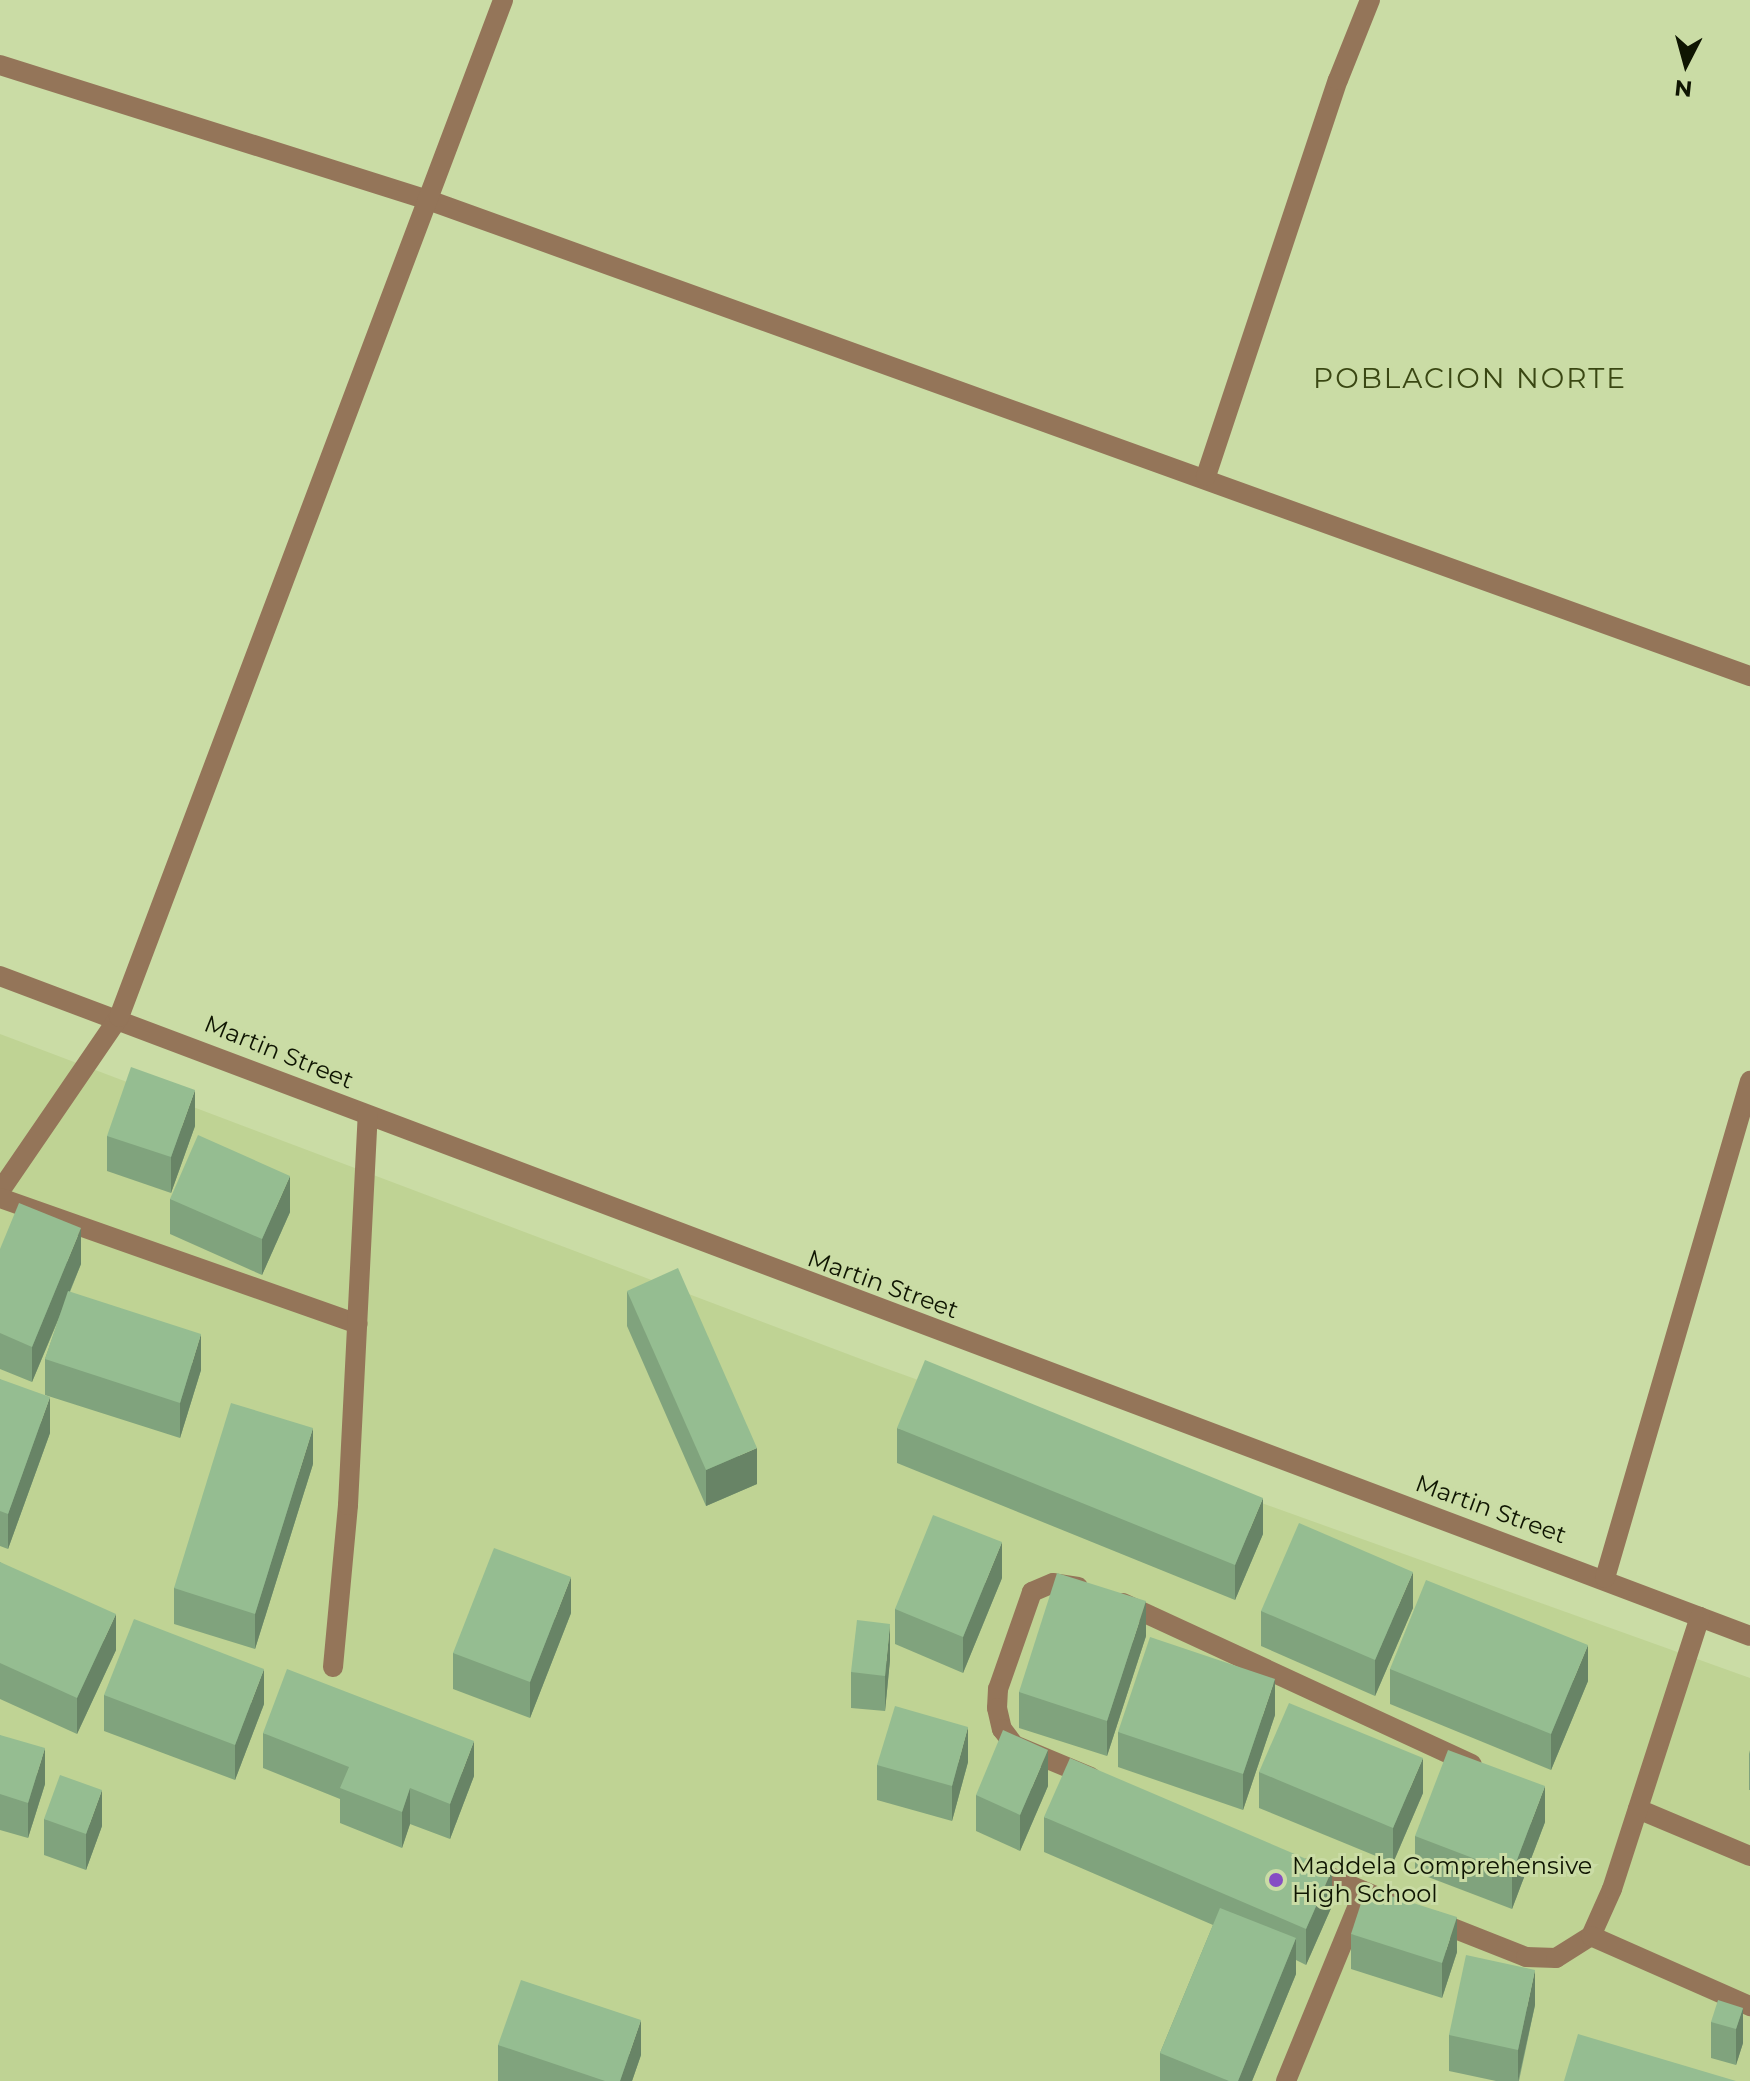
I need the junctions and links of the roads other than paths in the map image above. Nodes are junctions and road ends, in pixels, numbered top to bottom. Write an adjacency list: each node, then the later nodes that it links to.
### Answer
1 (503, 0): 4 (street)
2 (1370, 0): 5 (street)
3 (0, 65): 4 (street)
4 (431, 201): 5 (street); 8 (street)
5 (1206, 476): 6 (street)
6 (1750, 676)
7 (0, 976): 8 (street, Martin Street)
8 (119, 1017): 10 (street, Martin Street); 11 (street)
9 (1750, 1081): 14 (street)
10 (368, 1116): 13 (street); 14 (street, Martin Street)
11 (0, 1191)
12 (0, 1198): 13 (street)
13 (357, 1324): 17 (street)
14 (1605, 1578): 15 (street, Martin Street)
15 (1700, 1617): 16 (street, Martin Street); 20 (street)
16 (1750, 1636)
17 (333, 1667)
18 (1482, 1769): 19 (street)
19 (1116, 1788)
20 (1638, 1809): 21 (street); 24 (street)
21 (1750, 1856)
22 (1291, 1861): 23 (street)
23 (1364, 1891): 24 (street); 26 (street)
24 (1591, 1936): 25 (street)
25 (1750, 2006)
26 (1286, 2081)

